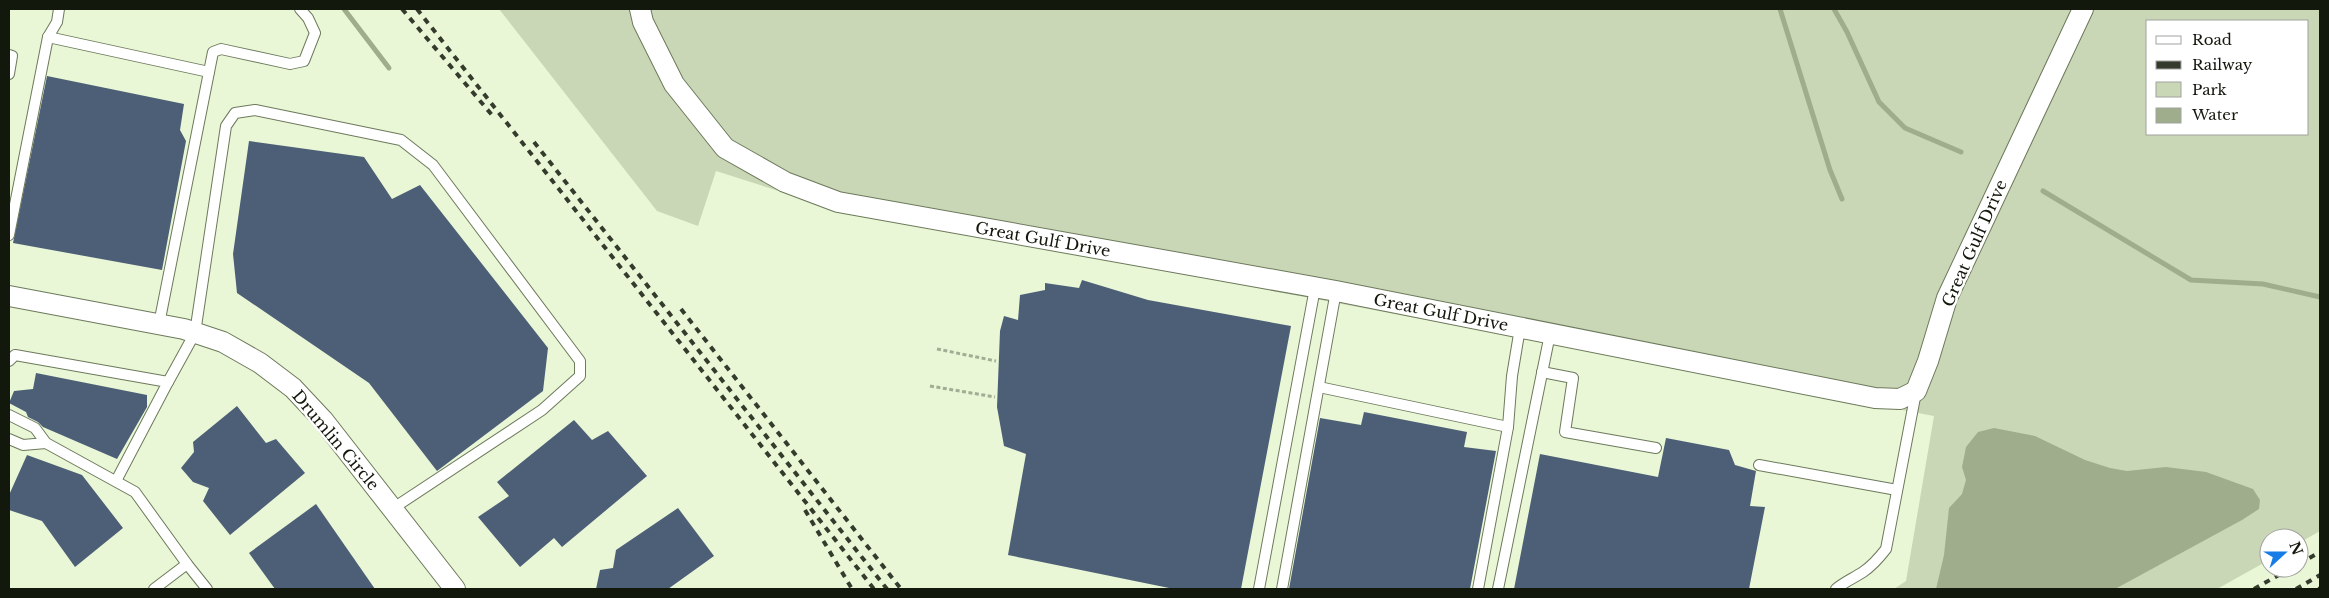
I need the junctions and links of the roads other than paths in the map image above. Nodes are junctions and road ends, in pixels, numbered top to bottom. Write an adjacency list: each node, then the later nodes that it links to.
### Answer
1 (60, 9): 5 (lane)
2 (300, 9): 7 (lane)
3 (640, 9): 10 (street, Great Gulf Drive)
4 (2083, 9): 21 (street, Great Gulf Drive)
5 (48, 38): 7 (lane); 9 (lane)
6 (9, 55): 8 (lane)
7 (209, 72): 13 (lane)
8 (9, 74)
9 (9, 235)
10 (1315, 288): 11 (street, Great Gulf Drive); 35 (lane)
11 (1336, 292): 14 (street, Great Gulf Drive); 20 (lane)
12 (9, 296): 13 (street, Drumlin Circle)
13 (159, 324): 15 (street, Drumlin Circle)
14 (1520, 328): 16 (street, Great Gulf Drive); 23 (lane)
15 (196, 333): 19 (lane); 30 (street, Drumlin Circle); 30 (lane)
16 (1550, 334): 18 (lane); 21 (street, Great Gulf Drive)
17 (9, 361): 19 (lane)
18 (1542, 372): 26 (lane); 38 (lane)
19 (168, 382): 28 (lane)
20 (1319, 387): 23 (lane); 36 (lane)
21 (1916, 391): 29 (lane)
22 (9, 415): 25 (lane)
23 (1508, 427): 37 (lane)
24 (9, 439): 25 (lane)
25 (46, 443): 28 (lane)
26 (1656, 448)
27 (1759, 465): 29 (lane)
28 (116, 481): 31 (lane)
29 (1897, 490): 39 (lane)
30 (392, 509): 34 (street, Drumlin Circle)
31 (187, 564): 32 (lane); 33 (lane)
32 (154, 589)
33 (207, 589)
34 (455, 589)
35 (1259, 589)
36 (1282, 589)
37 (1478, 589)
38 (1498, 589)
39 (1836, 589)

